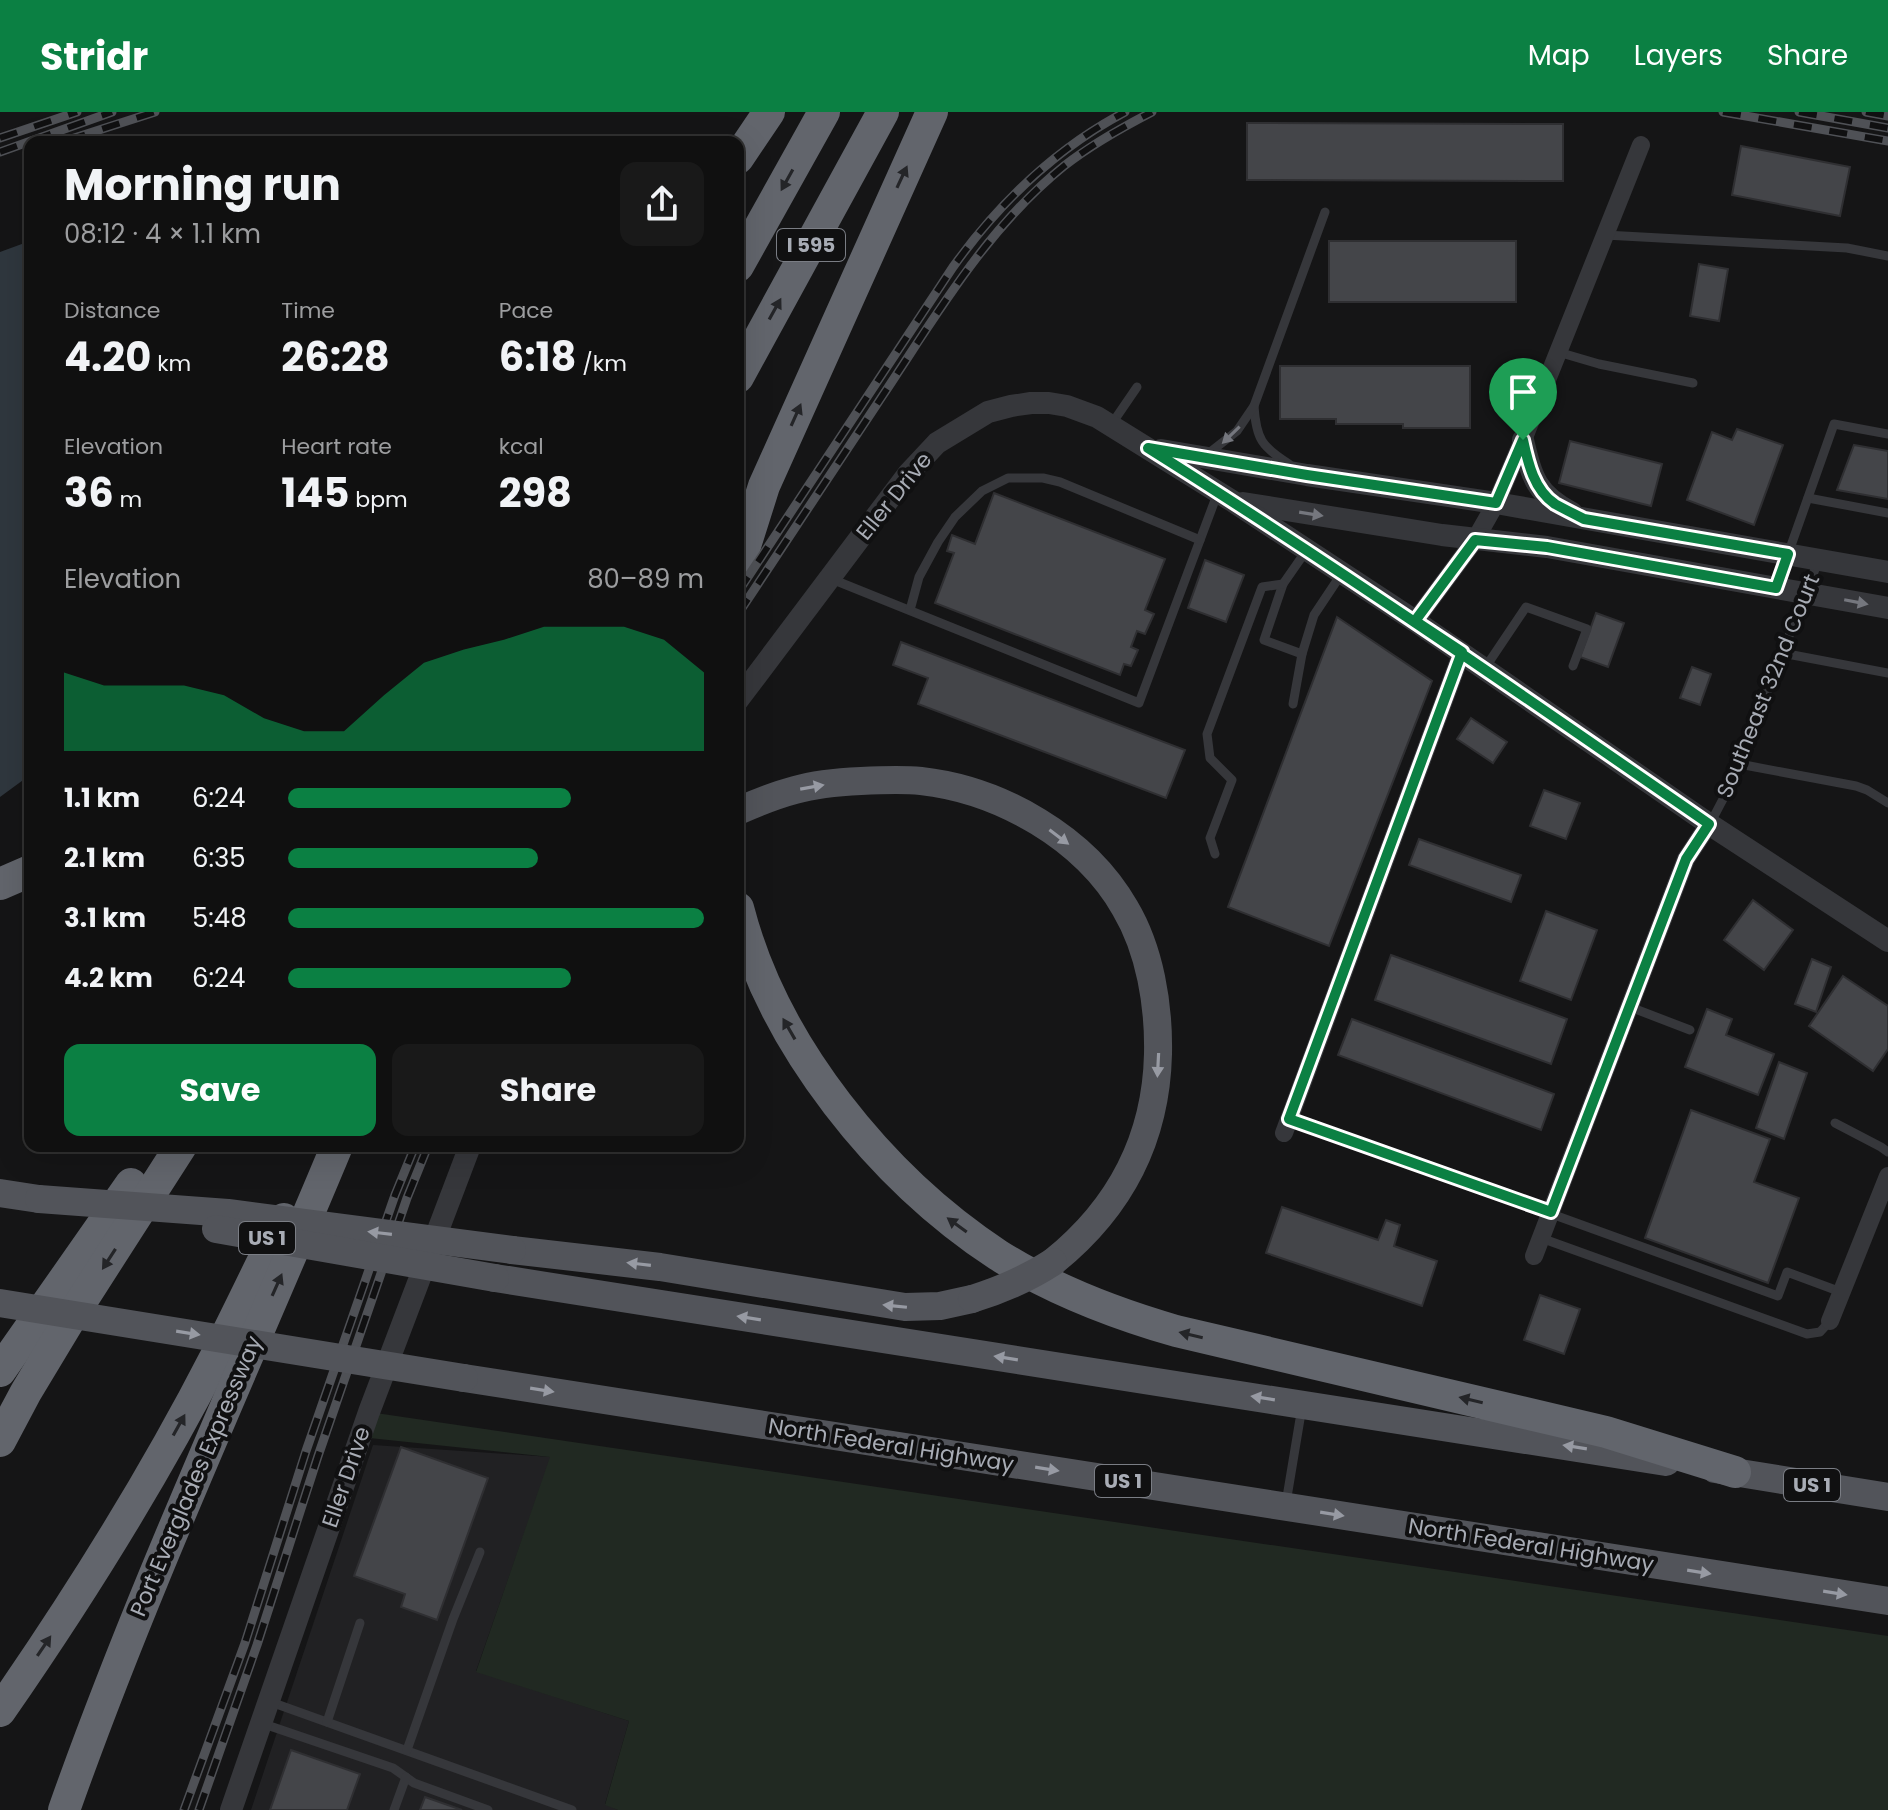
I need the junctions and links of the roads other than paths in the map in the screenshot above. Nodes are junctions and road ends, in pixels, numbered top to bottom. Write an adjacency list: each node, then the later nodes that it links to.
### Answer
1 (769, 112): 6 (highway)
2 (824, 112): 9 (highway, I 595, one-way to 9)
3 (883, 112): 12 (highway, I 595, one-way to 3)
4 (932, 112): 29 (highway, one-way to 4)
5 (1641, 145): 8 (street)
6 (744, 149)
7 (1325, 212): 15 (lane)
8 (1605, 235): 10 (lane); 11 (street)
9 (744, 255)
10 (1888, 256)
11 (1558, 352): 13 (lane); 18 (street)
12 (744, 366)
13 (1693, 383)
14 (1137, 387): 16 (lane)
15 (1254, 406): 20 (lane, one-way to 20); 21 (lane)
16 (1111, 425): 19 (street, Eller Drive); 35 (street, Eller Drive)
17 (1888, 434): 23 (lane)
18 (1523, 440): 24 (street); 26 (street)
19 (1148, 448): 20 (street); 22 (street, Eller Drive)
20 (1203, 457): 21 (street)
21 (1307, 475): 24 (street)
22 (1226, 497): 27 (lane); 28 (street, one-way to 28); 30 (street, Eller Drive)
23 (1808, 498): 25 (lane); 31 (lane)
24 (1496, 503): 26 (street); 28 (street)
25 (1888, 513)
26 (1584, 519): 31 (street)
27 (1200, 540): 40 (lane); 40 (lane)
28 (1475, 540): 37 (street); 41 (street)
29 (744, 549)
30 (1306, 550): 34 (street, Eller Drive); 36 (lane)
31 (1788, 554): 32 (street); 37 (lane)
32 (1819, 559): 33 (street); 38 (lane, Southeast 32nd Court)
33 (1888, 572)
34 (1342, 573): 41 (street, Eller Drive); 44 (lane)
35 (829, 578): 40 (lane); 48 (street, Eller Drive)
36 (1283, 584): 44 (lane); 54 (lane)
37 (1776, 588): 38 (street)
38 (1806, 593): 39 (street, one-way to 39); 43 (lane, Southeast 32nd Court)
39 (1888, 608)
40 (910, 610)
41 (1415, 621): 42 (street, Eller Drive)
42 (1462, 652): 46 (street, Eller Drive); 62 (street)
43 (1782, 653): 47 (lane); 50 (lane, Southeast 32nd Court)
44 (1302, 654): 49 (lane)
45 (1573, 666): 46 (lane)
46 (1485, 668): 53 (street, Eller Drive)
47 (1888, 673)
48 (744, 692)
49 (1293, 704)
50 (1739, 764): 51 (lane); 53 (lane, Southeast 32nd Court)
51 (1888, 803)
52 (744, 809): 71 (main road, one-way to 71, bridge)
53 (1709, 824): 58 (street, Eller Drive); 59 (street, Southeast 32nd Court)
54 (1215, 854)
55 (24, 874): 56 (highway)
56 (0, 884)
57 (744, 931): 80 (highway, one-way to 57)
58 (1888, 941)
59 (1630, 1007): 60 (lane); 72 (street, Southeast 32nd Court)
60 (1690, 1030)
61 (1835, 1123): 68 (lane)
62 (1287, 1126): 72 (lane)
63 (154, 1152): 77 (highway)
64 (177, 1152): 79 (highway, one-way to 79)
65 (321, 1152): 87 (highway, one-way to 65)
66 (334, 1152): 85 (highway, Port Everglades Expressway, one-way to 66)
67 (468, 1152): 88 (street, Eller Drive)
68 (1888, 1152)
69 (1888, 1176): 74 (street)
70 (0, 1193): 71 (main road, US 1)
71 (39, 1199): 78 (main road, US 1, one-way to 71, bridge)
72 (1551, 1212): 73 (street, Southeast 32nd Court); 74 (lane)
73 (1538, 1247): 76 (lane)
74 (1841, 1292): 76 (street)
75 (0, 1303): 82 (main road, North Federal Highway / US 1, one-way to 82, bridge)
76 (1830, 1321)
77 (0, 1371)
78 (1302, 1404): 80 (main road, US 1, one-way to 78); 82 (lane)
79 (0, 1441)
80 (1735, 1472): 81 (main road, US 1)
81 (1888, 1497)
82 (1286, 1507): 84 (main road, North Federal Highway / US 1, one-way to 84)
83 (480, 1552): 90 (lane)
84 (1888, 1601)
85 (139, 1613): 92 (highway, Port Everglades Expressway); 93 (highway)
86 (360, 1623): 89 (lane)
87 (0, 1711)
88 (265, 1712): 89 (lane); 91 (lane); 94 (street, Eller Drive)
89 (327, 1722): 90 (lane)
90 (407, 1750): 97 (lane)
91 (406, 1777): 95 (lane); 96 (lane)
92 (64, 1810)
93 (85, 1810)
94 (231, 1810)
95 (394, 1810)
96 (488, 1810)
97 (572, 1810)

